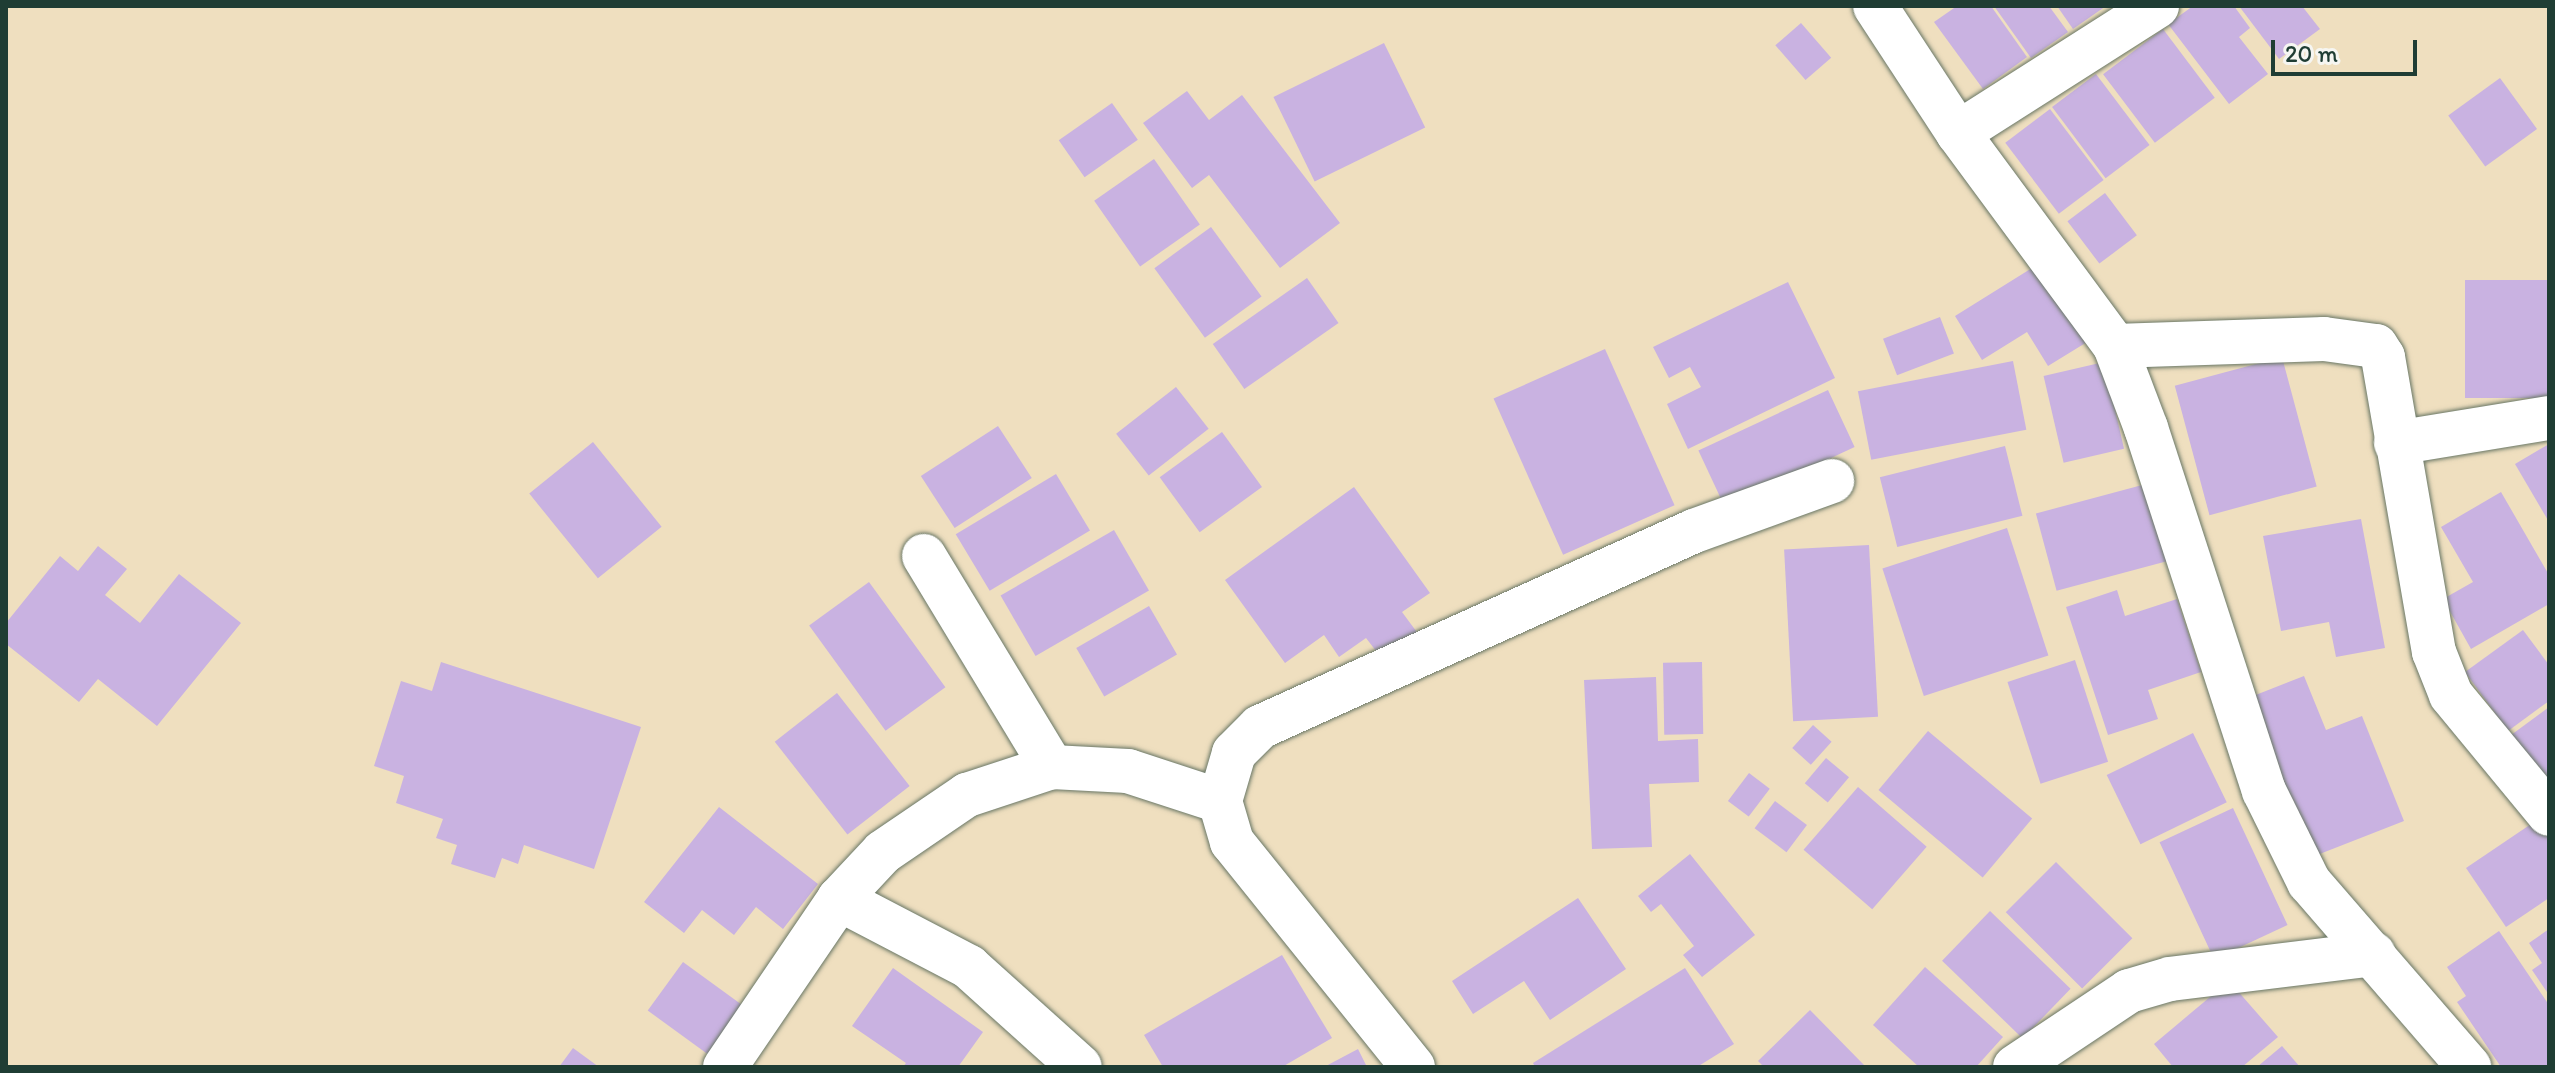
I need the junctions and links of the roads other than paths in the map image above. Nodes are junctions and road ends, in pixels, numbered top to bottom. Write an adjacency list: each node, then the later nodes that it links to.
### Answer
1 (1875, 6): 3 (street)
2 (2157, 6): 3 (street)
3 (1958, 133): 4 (street)
4 (2115, 346): 6 (street); 13 (street)
5 (2549, 418): 6 (street)
6 (2396, 443): 11 (street)
7 (1832, 481): 10 (street)
8 (924, 556): 9 (street)
9 (1052, 767): 10 (street); 12 (street)
10 (1220, 801): 16 (street)
11 (2549, 814)
12 (839, 899): 14 (street); 15 (street)
13 (2373, 954): 17 (street); 18 (street)
14 (725, 1067)
15 (1080, 1067)
16 (1413, 1067)
17 (2015, 1067)
18 (2469, 1067)

